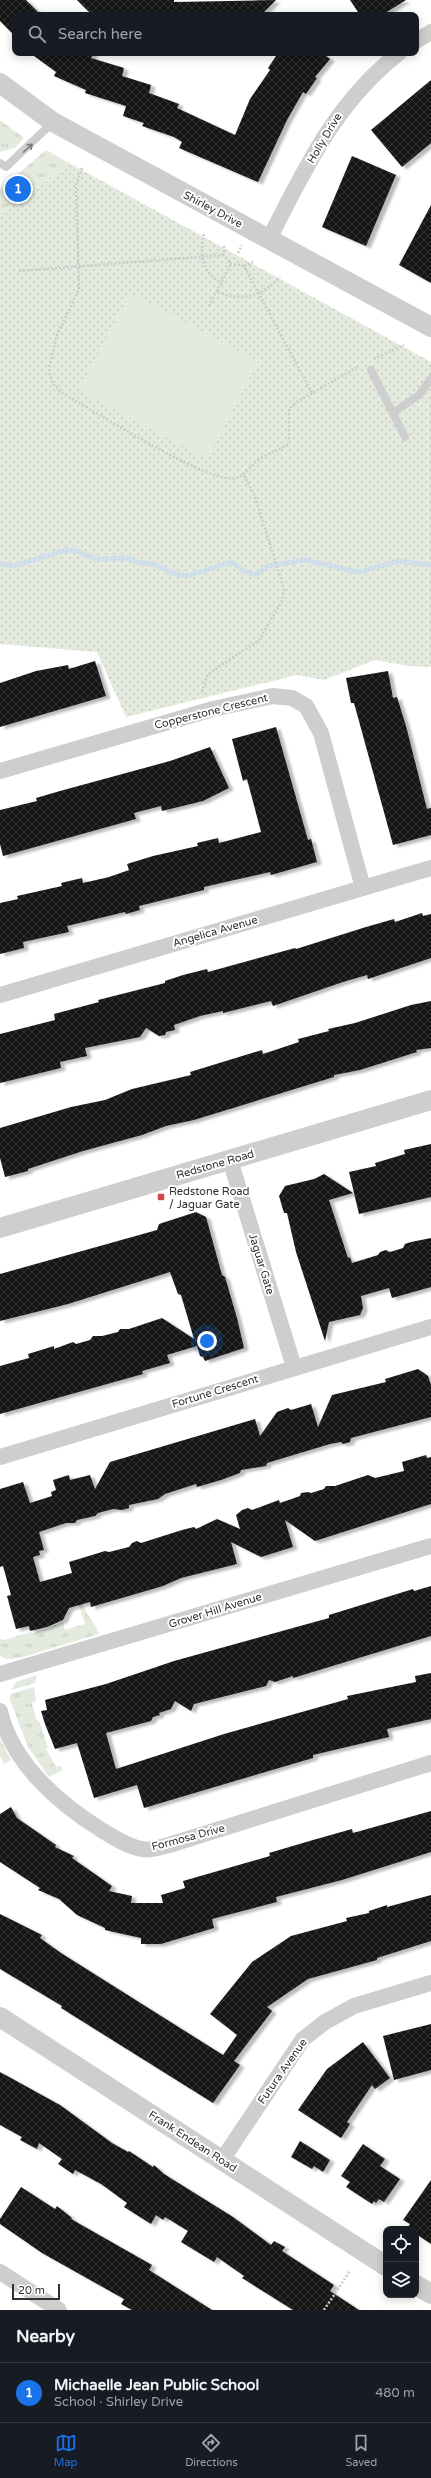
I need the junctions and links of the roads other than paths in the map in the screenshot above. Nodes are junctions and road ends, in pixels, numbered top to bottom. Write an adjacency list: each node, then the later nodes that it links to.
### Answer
1 (431, 32): 2 (street)
2 (419, 40)
3 (395, 56): 7 (street, Holly Drive)
4 (0, 82): 5 (street, Shirley Drive)
5 (53, 122): 6 (lane, one-way to 5); 7 (street, Shirley Drive)
6 (0, 163)
7 (269, 238): 8 (street, Shirley Drive)
8 (431, 327)
9 (371, 370): 11 (lane)
10 (431, 379): 11 (lane)
11 (393, 412): 12 (lane)
12 (405, 437)
13 (0, 771): 15 (street, Copperstone Crescent)
14 (431, 868): 15 (street, Angelica Avenue)
15 (363, 888): 16 (street, Angelica Avenue)
16 (0, 995)
17 (431, 1100): 18 (street, Redstone Road)
18 (230, 1160): 19 (street, Redstone Road); 21 (street, Jaguar Gate)
19 (0, 1228)
20 (431, 1327): 21 (street, Fortune Crescent)
21 (294, 1367): 22 (street, Fortune Crescent)
22 (0, 1457)
23 (431, 1546): 24 (street, Grover Hill Avenue)
24 (0, 1674)
25 (0, 1711): 26 (street, Formosa Drive)
26 (431, 1763)
27 (431, 1983): 29 (street, Futura Avenue)
28 (0, 2017): 29 (street, Frank Endean Road)
29 (222, 2160): 30 (street, Frank Endean Road)
30 (383, 2264)
31 (0, 2272): 34 (street)
32 (419, 2287): 33 (street)
33 (431, 2294)
34 (59, 2310)

